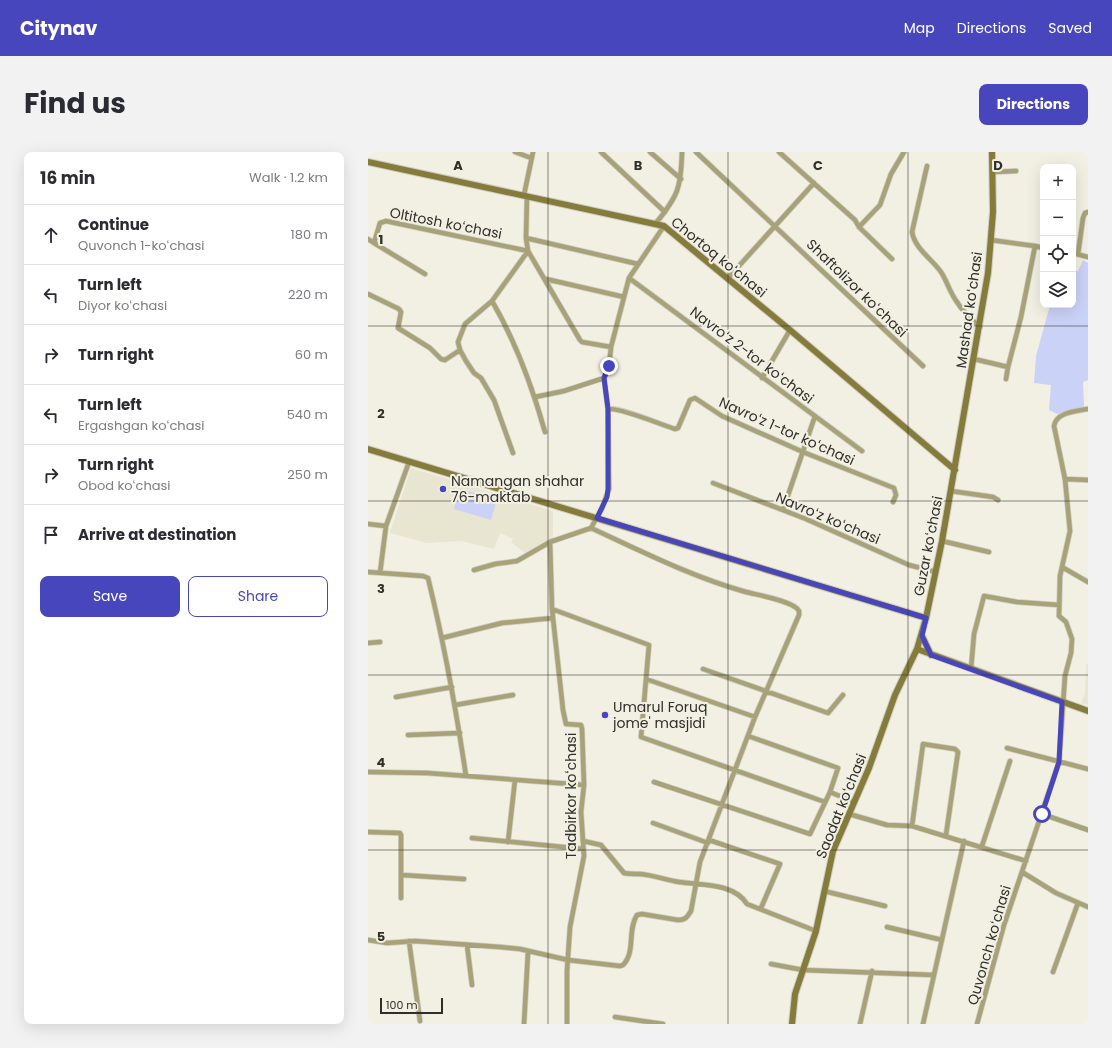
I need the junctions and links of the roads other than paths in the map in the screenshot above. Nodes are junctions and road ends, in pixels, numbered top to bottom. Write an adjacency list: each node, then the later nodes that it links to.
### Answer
1 (515, 152): 10 (street)
2 (532, 152): 10 (street)
3 (601, 152): 18 (street)
4 (650, 152): 15 (street)
5 (682, 152): 15 (street)
6 (696, 152): 22 (street, Shaftolizor koʻchasi)
7 (779, 152): 16 (street)
8 (904, 152): 23 (street)
9 (992, 152): 13 (street, Mashad koʻchasi)
10 (530, 158): 17 (street)
11 (368, 162): 17 (street, Chortoq koʻchasi)
12 (927, 166): 43 (street)
13 (993, 172): 14 (street); 26 (street, Mashad koʻchasi)
14 (1016, 172)
15 (680, 179): 18 (street)
16 (814, 183): 22 (street); 23 (street)
17 (526, 195): 20 (street, Chortoq koʻchasi); 24 (street)
18 (665, 212): 20 (street)
19 (1088, 212): 30 (street)
20 (656, 223): 21 (street, Chortoq koʻchasi)
21 (664, 226): 35 (street); 38 (street, Chortoq koʻchasi)
22 (776, 226): 38 (street); 48 (street, Shaftolizor koʻchasi)
23 (859, 227): 34 (street)
24 (526, 238): 31 (street); 35 (street)
25 (368, 239): 27 (street)
26 (991, 240): 28 (street); 43 (street, Mashad koʻchasi)
27 (374, 243): 31 (street, Oltitosh koʻchasi); 36 (street)
28 (1036, 246): 29 (street); 49 (street)
29 (1040, 247)
30 (1076, 250)
31 (528, 251): 39 (street); 42 (street)
32 (1076, 254): 33 (street)
33 (1088, 257)
34 (892, 259)
35 (638, 264): 37 (street)
36 (425, 274)
37 (629, 278): 41 (street); 51 (street, Navroʻz 2-tor koʻchasi)
38 (728, 278): 44 (street, Chortoq koʻchasi)
39 (546, 279): 41 (street); 45 (street)
40 (368, 294): 46 (street)
41 (624, 297): 45 (street)
42 (492, 301): 46 (street); 53 (street)
43 (980, 327): 47 (street, Mashad koʻchasi)
44 (790, 330): 51 (street); 63 (street, Chortoq koʻchasi)
45 (611, 347): 50 (street)
46 (460, 350): 61 (street)
47 (974, 359): 49 (street); 63 (street, Mashad koʻchasi)
48 (923, 366)
49 (1008, 367): 52 (street)
50 (604, 378): 53 (street); 54 (street)
51 (762, 378): 56 (street, Navroʻz 2-tor koʻchasi)
52 (1006, 379)
53 (535, 397): 57 (street)
54 (608, 409): 60 (street, Navroʻz 1-tor koʻchasi); 71 (street)
55 (1088, 409): 64 (street)
56 (815, 416): 59 (street, Navroʻz 2-tor koʻchasi); 60 (street)
57 (545, 432)
58 (368, 449): 62 (street)
59 (862, 451)
60 (803, 452): 69 (street, Navroʻz 1-tor koʻchasi); 70 (street)
61 (513, 453)
62 (409, 462): 71 (street); 73 (street)
63 (954, 470): 67 (street, Guzar koʻchasi)
64 (1065, 479): 65 (street); 78 (street)
65 (1088, 480)
66 (712, 483): 70 (street, Navroʻz koʻchasi)
67 (951, 492): 68 (street); 75 (street, Guzar koʻchasi)
68 (998, 500)
69 (893, 502)
70 (783, 510): 81 (street, Navroʻz koʻchasi)
71 (597, 518): 74 (street); 87 (street)
72 (368, 524): 73 (street)
73 (386, 526): 82 (street)
74 (591, 528): 76 (street); 98 (street)
75 (942, 541): 77 (street); 81 (street, Guzar koʻchasi)
76 (550, 542): 79 (street); 85 (street, Tadbirkor koʻchasi)
77 (988, 552)
78 (1062, 567): 83 (street); 84 (street)
79 (474, 570)
80 (368, 572): 82 (street)
81 (936, 572): 87 (street, Guzar koʻchasi)
82 (380, 573): 89 (street)
83 (1088, 582)
84 (1059, 605): 95 (street); 102 (street, Quvonch koʻchasi)
85 (552, 609): 86 (street, Tadbirkor koʻchasi); 96 (street)
86 (554, 618): 89 (street); 118 (street, Tadbirkor koʻchasi)
87 (926, 618): 88 (street, Guzar koʻchasi)
88 (922, 636): 92 (street, Guzar koʻchasi); 93 (street)
89 (442, 638): 97 (street)
90 (380, 642): 91 (street)
91 (368, 643)
92 (917, 649): 93 (street); 121 (street, Saodat koʻchasi)
93 (931, 655): 95 (street)
94 (703, 669): 98 (street)
95 (971, 669): 102 (street)
96 (646, 679): 105 (street); 113 (street)
97 (452, 687): 101 (street); 103 (street)
98 (766, 690): 100 (street); 105 (street)
99 (513, 695): 103 (street)
100 (843, 695)
101 (396, 697)
102 (1062, 702): 104 (street); 111 (street, Quvonch koʻchasi)
103 (455, 705): 106 (street)
104 (1088, 711)
105 (755, 717): 108 (street)
106 (460, 733): 107 (street); 115 (street)
107 (408, 735)
108 (748, 736): 113 (street); 119 (street)
109 (1007, 748): 111 (street)
110 (1010, 761): 135 (street)
111 (1059, 762): 112 (street); 124 (street, Quvonch koʻchasi)
112 (1088, 769)
113 (735, 771): 120 (street); 122 (street)
114 (368, 772): 115 (street)
115 (466, 776): 116 (street)
116 (515, 780): 118 (street); 134 (street)
117 (654, 782): 122 (street)
118 (584, 785): 131 (street, Tadbirkor koʻchasi)
119 (830, 792): 120 (street); 121 (street)
120 (825, 802): 122 (street)
121 (854, 802): 123 (street, Saodat koʻchasi)
122 (722, 805): 132 (street)
123 (849, 814): 126 (street); 142 (street, Saodat koʻchasi)
124 (1042, 814): 127 (street); 137 (street, Quvonch koʻchasi)
125 (653, 823): 132 (street)
126 (912, 826): 129 (street); 129 (street)
127 (1088, 830)
128 (368, 832): 139 (street)
129 (946, 835): 133 (street)
130 (472, 838): 134 (street)
131 (583, 841): 136 (street, Tadbirkor koʻchasi); 141 (street)
132 (708, 841): 141 (street); 147 (street)
133 (964, 841): 135 (street); 151 (street)
134 (508, 842): 136 (street)
135 (982, 846): 137 (street)
136 (583, 849): 155 (street, Tadbirkor koʻchasi)
137 (1026, 861): 138 (street, Quvonch koʻchasi)
138 (1022, 872): 144 (street); 170 (street, Quvonch koʻchasi)
139 (402, 875): 140 (street); 143 (street)
140 (464, 880)
141 (696, 883): 147 (street); 155 (street)
142 (824, 891): 145 (street); 149 (street, Saodat koʻchasi)
143 (401, 898)
144 (1078, 903): 146 (street); 159 (street)
145 (885, 906)
146 (1088, 907)
147 (761, 908): 149 (street)
148 (887, 927): 151 (street)
149 (816, 931): 157 (street, Saodat koʻchasi)
150 (368, 940): 152 (street)
151 (942, 940): 160 (street)
152 (409, 941): 153 (street); 163 (street)
153 (467, 945): 154 (street); 161 (street)
154 (528, 952): 155 (street); 164 (street)
155 (568, 960): 165 (street, Tadbirkor koʻchasi)
156 (772, 964): 157 (street)
157 (803, 970): 158 (street); 167 (street, Saodat koʻchasi)
158 (872, 971): 160 (street); 168 (street)
159 (1053, 972)
160 (934, 975): 169 (street)
161 (472, 985)
162 (615, 1017): 166 (street)
163 (420, 1021)
164 (524, 1024)
165 (568, 1024)
166 (663, 1024)
167 (792, 1024)
168 (860, 1024)
169 (923, 1024)
170 (977, 1024)

